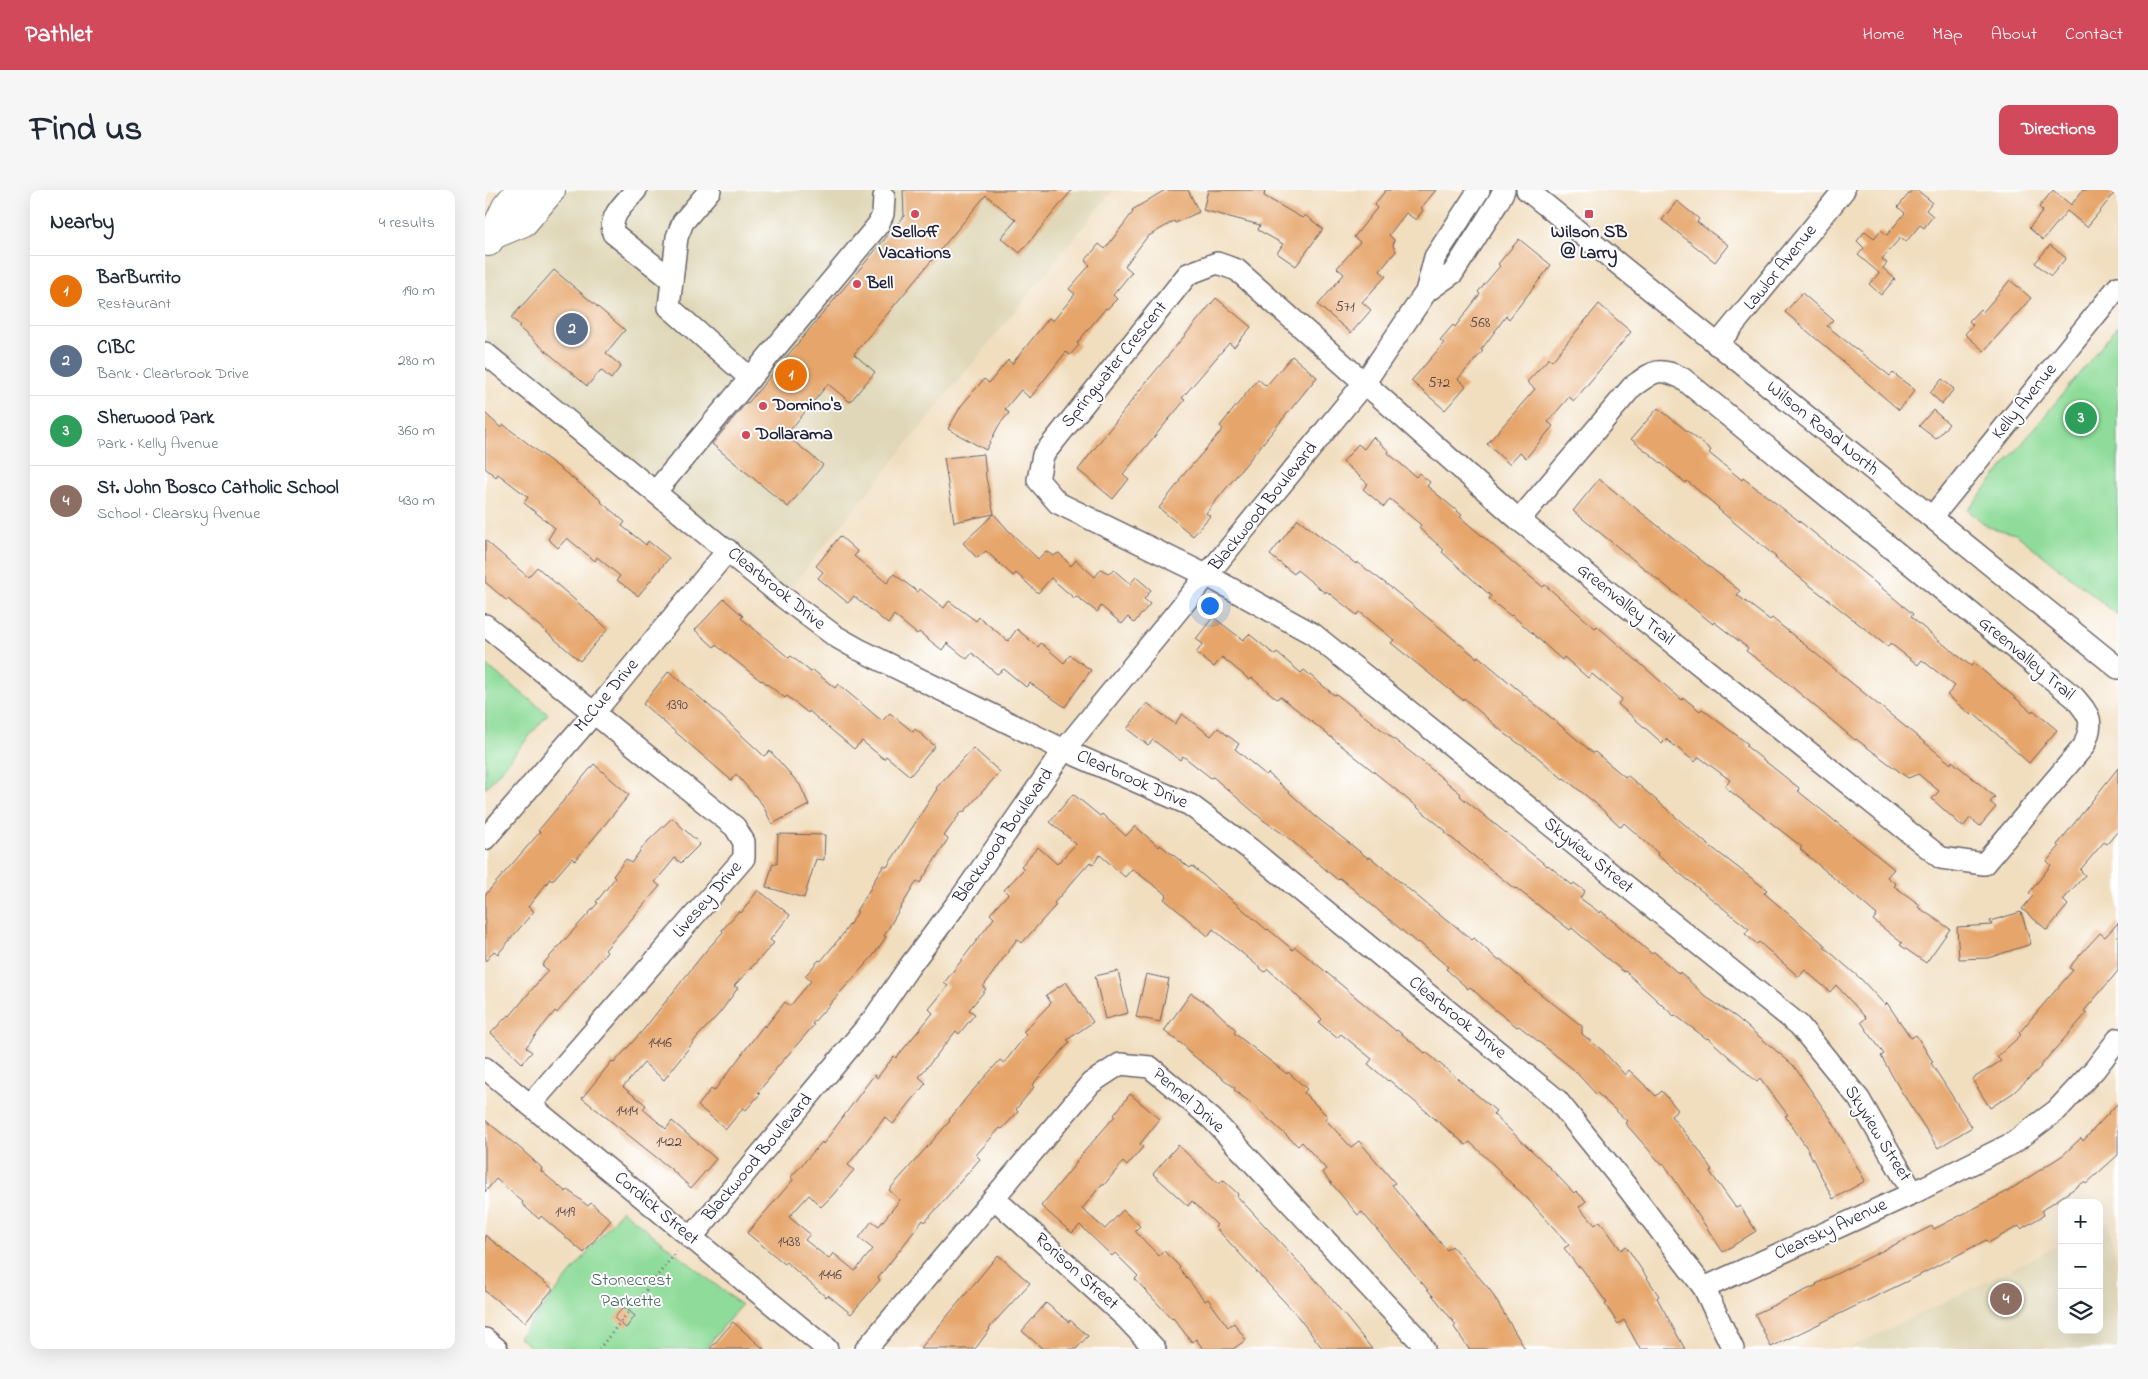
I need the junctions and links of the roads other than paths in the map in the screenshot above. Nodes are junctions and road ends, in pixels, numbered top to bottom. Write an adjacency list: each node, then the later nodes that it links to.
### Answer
1 (520, 190): 10 (main road)
2 (551, 190): 10 (main road)
3 (637, 190): 11 (street)
4 (1479, 190): 13 (street, Blackwood Boulevard)
5 (1505, 190): 13 (street, Blackwood Boulevard)
6 (1527, 190): 14 (street, Wilson Road North)
7 (1844, 190): 14 (street, Lawlor Avenue)
8 (705, 192): 11 (street)
9 (882, 192): 16 (street)
10 (489, 240)
11 (672, 280): 16 (street)
12 (2118, 286): 19 (street, Kelly Avenue)
13 (1426, 292): 17 (street, Blackwood Boulevard)
14 (1717, 345): 19 (street, Wilson Road North)
15 (485, 353): 18 (street, Clearbrook Drive)
16 (751, 378): 18 (street)
17 (1365, 382): 20 (street, Greenvalley Trail); 22 (street, Blackwood Boulevard); 22 (street, Springwater Crescent)
18 (656, 491): 21 (street, Clearbrook Drive)
19 (1933, 517): 24 (street, Wilson Road North)
20 (1519, 520): 20 (street, Greenvalley Trail)
21 (728, 550): 25 (street, McCue Drive); 26 (street, Clearbrook Drive)
22 (1208, 576): 26 (street, Blackwood Boulevard); 31 (street, Skyview Street)
23 (485, 625): 25 (street, Livesey Drive)
24 (2118, 668)
25 (594, 713): 27 (street, McCue Drive); 30 (street, Livesey Drive)
26 (1064, 750): 33 (street, Blackwood Boulevard); 34 (street, Clearbrook Drive)
27 (485, 839)
28 (2118, 1039): 31 (street, Clearsky Avenue)
29 (485, 1068): 30 (street, Cordick Street)
30 (530, 1105): 33 (street, Cordick Street)
31 (1913, 1192): 34 (street, Clearsky Avenue)
32 (994, 1198): 38 (street, Pennel Drive); 39 (street, Rorison Street); 40 (street, Pennel Drive)
33 (684, 1245): 37 (street, Cordick Street)
34 (1704, 1288): 41 (street, Clearbrook Drive)
35 (485, 1339): 36 (street)
36 (497, 1349)
37 (827, 1349)
38 (867, 1349)
39 (1155, 1349)
40 (1424, 1349)
41 (1733, 1349)

